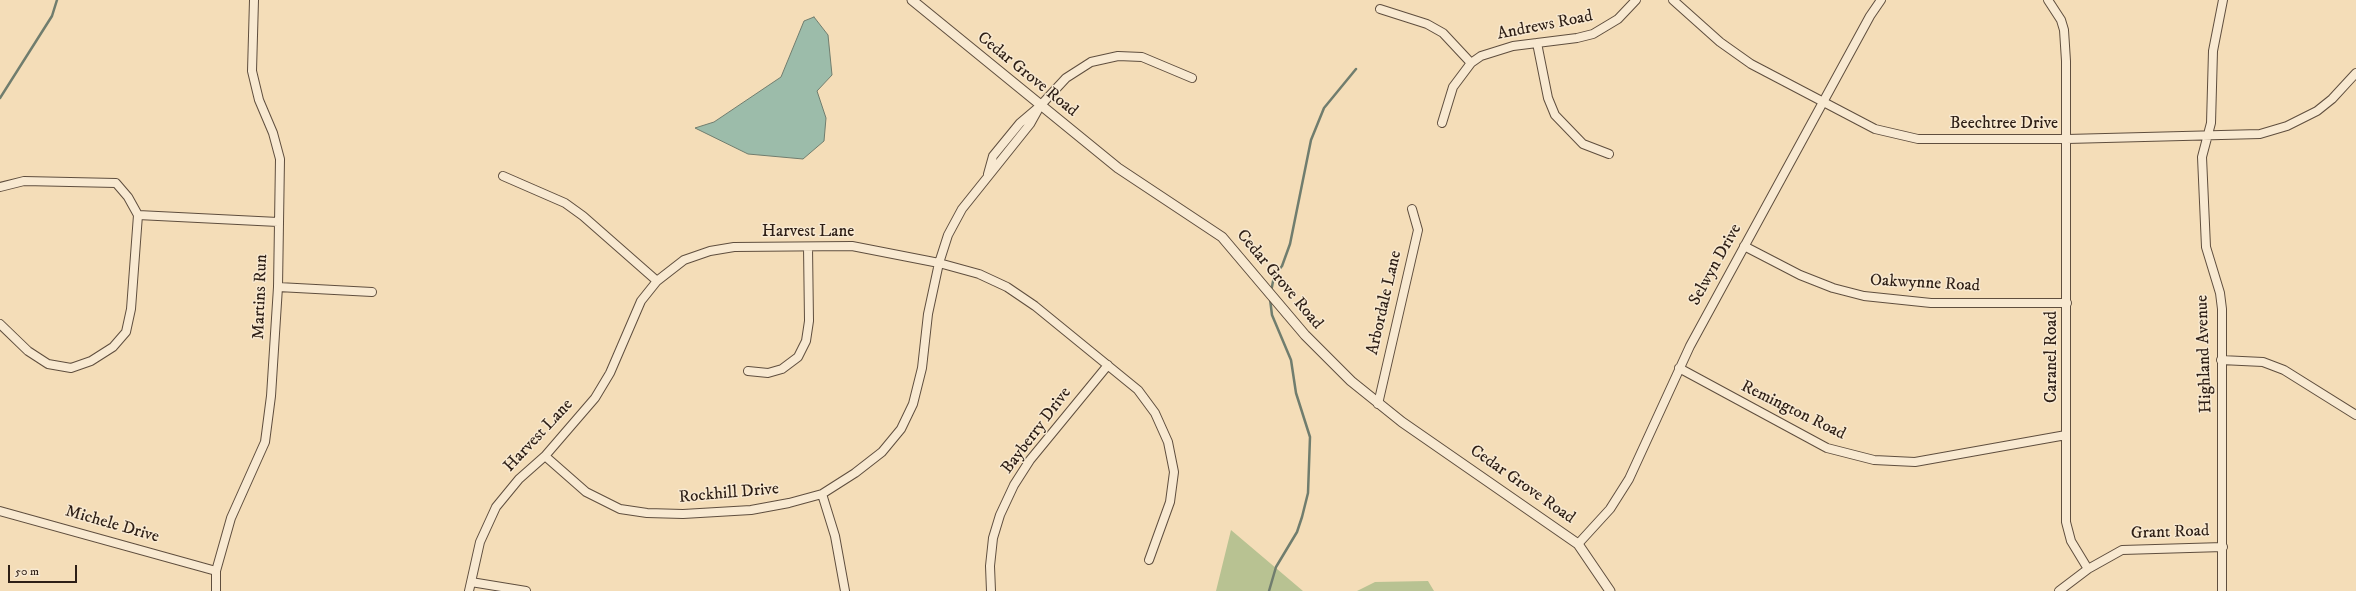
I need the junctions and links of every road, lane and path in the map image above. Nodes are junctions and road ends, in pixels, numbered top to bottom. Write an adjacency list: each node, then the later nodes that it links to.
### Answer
1 (254, 0): 23 (street, Martins Run)
2 (912, 0): 14 (street, Cedar Grove Road)
3 (1636, 0): 9 (street, Andrews Road)
4 (1673, 0): 13 (street, Beechtree Drive)
5 (1881, 0): 13 (street, Selwyn Drive)
6 (2048, 0): 17 (street)
7 (2223, 0): 16 (street, Highland Avenue)
8 (1380, 9): 10 (street)
9 (1537, 43): 10 (street, Andrews Road); 18 (street)
10 (1471, 63): 15 (street, Andrews Road)
11 (2356, 73): 16 (street, Beechtree Drive)
12 (1192, 78): 14 (street, Rockhill Drive)
13 (1822, 101): 17 (street, Beechtree Drive); 24 (street, Selwyn Drive)
14 (1040, 106): 26 (street, Rockhill Drive); 36 (street, Cedar Grove Road)
15 (1442, 123)
16 (2207, 137): 17 (street, Beechtree Drive); 32 (street, Highland Avenue)
17 (2067, 139): 30 (street, Caranel Road)
18 (1609, 154)
19 (503, 176): 27 (street)
20 (0, 187): 22 (street)
21 (1412, 209): 36 (street, Arbordale Lane)
22 (138, 215): 23 (street); 31 (street)
23 (278, 222): 28 (street, Martins Run)
24 (1744, 246): 30 (street, Oakwynne Road); 34 (street, Selwyn Drive)
25 (808, 247): 26 (street, Harvest Lane); 27 (street, Harvest Lane); 35 (street)
26 (939, 263): 33 (street, Harvest Lane); 40 (street, Rockhill Drive)
27 (657, 281): 39 (street, Harvest Lane)
28 (278, 287): 29 (street); 46 (street, Martins Run)
29 (372, 292)
30 (2067, 303): 38 (street, Caranel Road)
31 (0, 324)
32 (2221, 360): 37 (street); 43 (street, Highland Avenue)
33 (1108, 365): 44 (street, Harvest Lane); 52 (street, Bayberry Drive)
34 (1679, 368): 38 (street, Remington Road); 42 (street, Selwyn Drive)
35 (748, 371)
36 (1378, 404): 42 (street, Cedar Grove Road)
37 (2356, 415)
38 (2066, 435): 45 (street, Caranel Road)
39 (545, 456): 40 (street, Rockhill Drive); 47 (street, Harvest Lane)
40 (822, 494): 51 (street)
41 (0, 510): 46 (street, Michele Drive)
42 (1578, 544): 53 (street, Cedar Grove Road)
43 (2222, 547): 45 (street, Grant Road); 55 (street, Highland Avenue)
44 (1149, 560)
45 (2088, 569): 54 (street, Grant Road)
46 (216, 571): 48 (street, Martins Run)
47 (471, 582): 49 (street, Harvest Lane); 50 (street)
48 (216, 591)
49 (468, 591)
50 (526, 591)
51 (845, 591)
52 (991, 591)
53 (1610, 591)
54 (2059, 591)
55 (2222, 591)

